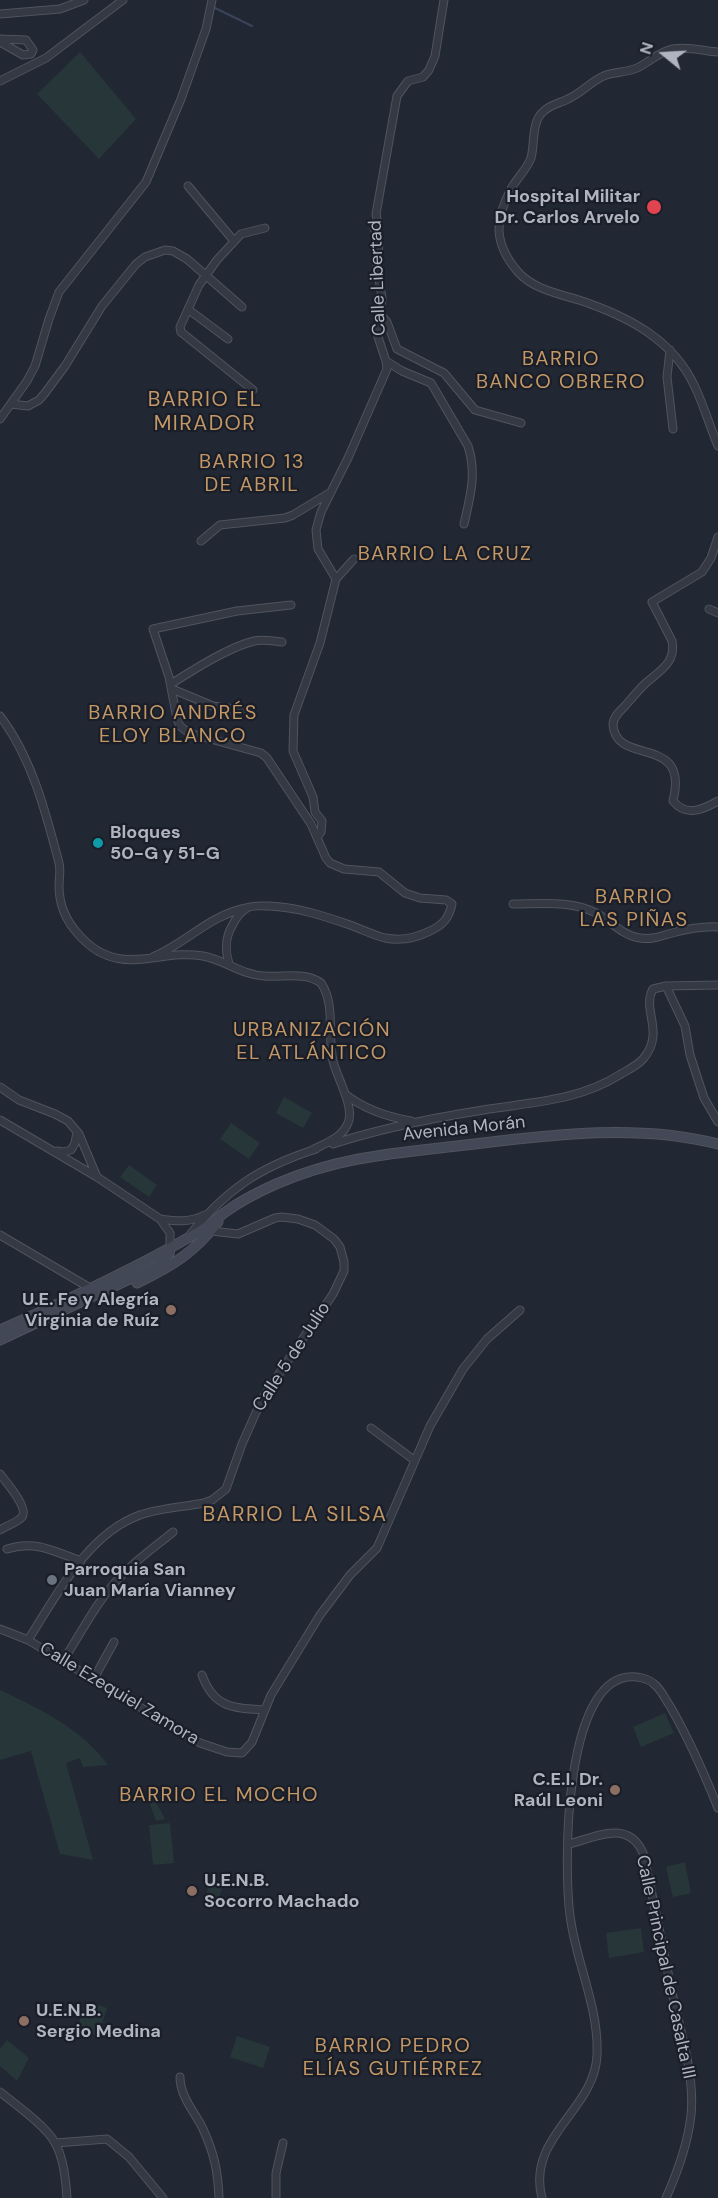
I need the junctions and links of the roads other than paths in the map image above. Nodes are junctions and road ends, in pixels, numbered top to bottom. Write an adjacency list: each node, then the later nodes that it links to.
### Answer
1 (84, 0): 5 (street)
2 (123, 0): 7 (street)
3 (212, 0): 19 (street)
4 (444, 0): 14 (street, Calle Libertad)
5 (0, 14)
6 (718, 52): 16 (street)
7 (0, 81)
8 (188, 186): 10 (street)
9 (265, 228): 10 (street)
10 (234, 241): 11 (street)
11 (205, 275): 12 (street); 13 (street); 19 (street)
12 (242, 308)
13 (189, 310): 15 (street); 18 (street)
14 (381, 315): 17 (street, Calle Libertad); 21 (street)
15 (228, 339)
16 (670, 350): 22 (street); 23 (street)
17 (386, 361): 24 (street); 25 (street)
18 (253, 390)
19 (11, 404): 20 (street)
20 (0, 418)
21 (521, 423)
22 (674, 429)
23 (718, 446)
24 (331, 492): 27 (street); 29 (street)
25 (464, 524)
26 (718, 537): 37 (street)
27 (201, 542)
28 (354, 559): 29 (street)
29 (336, 579): 38 (street)
30 (291, 605): 34 (street)
31 (709, 609): 32 (street)
32 (718, 613)
33 (282, 642): 34 (street)
34 (172, 687): 35 (street); 38 (street)
35 (242, 710)
36 (0, 716): 42 (street)
37 (718, 801)
38 (317, 837): 40 (street)
39 (513, 904): 41 (street)
40 (246, 908): 42 (street); 43 (street)
41 (718, 927)
42 (148, 959): 43 (street)
43 (230, 966): 47 (street)
44 (666, 986): 45 (street); 49 (street); 50 (street)
45 (718, 986)
46 (0, 1087): 51 (street)
47 (344, 1093): 49 (street); 54 (street)
48 (0, 1120): 53 (street)
49 (417, 1122): 54 (street)
50 (718, 1122)
51 (77, 1130): 53 (street); 55 (street)
52 (718, 1144): 56 (main road, Avenida Morán)
53 (47, 1148): 55 (street)
54 (312, 1150): 57 (street)
55 (97, 1176): 58 (street)
56 (225, 1212): 59 (main road, Avenida Morán); 61 (main road, Avenida Morán)
57 (207, 1214): 58 (street); 61 (street)
58 (160, 1219): 62 (street)
59 (211, 1230): 63 (main road, Avenida Morán); 75 (street, Calle 5 de Julio)
60 (0, 1235): 65 (street)
61 (188, 1238): 62 (main road, Avenida Morán); 63 (main road)
62 (170, 1248): 64 (main road); 65 (main road, Avenida Morán)
63 (165, 1270): 64 (main road, Avenida Morán)
64 (112, 1288): 65 (main road)
65 (92, 1292): 67 (main road); 68 (main road)
66 (520, 1310): 70 (street)
67 (0, 1330)
68 (0, 1340)
69 (371, 1428): 70 (street)
70 (414, 1460): 82 (street)
71 (0, 1474): 72 (street)
72 (0, 1530)
73 (173, 1532): 79 (street)
74 (7, 1549): 75 (street)
75 (81, 1561): 77 (street, Calle 5 de Julio)
76 (0, 1629): 77 (street, Calle Ezequiel Zamora)
77 (27, 1640): 79 (street, Calle Ezequiel Zamora)
78 (114, 1642): 81 (street)
79 (63, 1661): 81 (street, Calle Ezequiel Zamora)
80 (202, 1675): 82 (street)
81 (93, 1680): 82 (street, Calle Ezequiel Zamora)
82 (264, 1710)
83 (718, 1808): 84 (street)
84 (569, 1844): 93 (street); 94 (street, Calle Principal de Casalta III)
85 (180, 2078): 91 (street)
86 (0, 2092): 87 (street)
87 (56, 2143): 89 (street); 90 (street)
88 (283, 2143): 92 (street)
89 (67, 2198)
90 (163, 2198)
91 (219, 2198)
92 (276, 2198)
93 (542, 2198)
94 (666, 2198)

